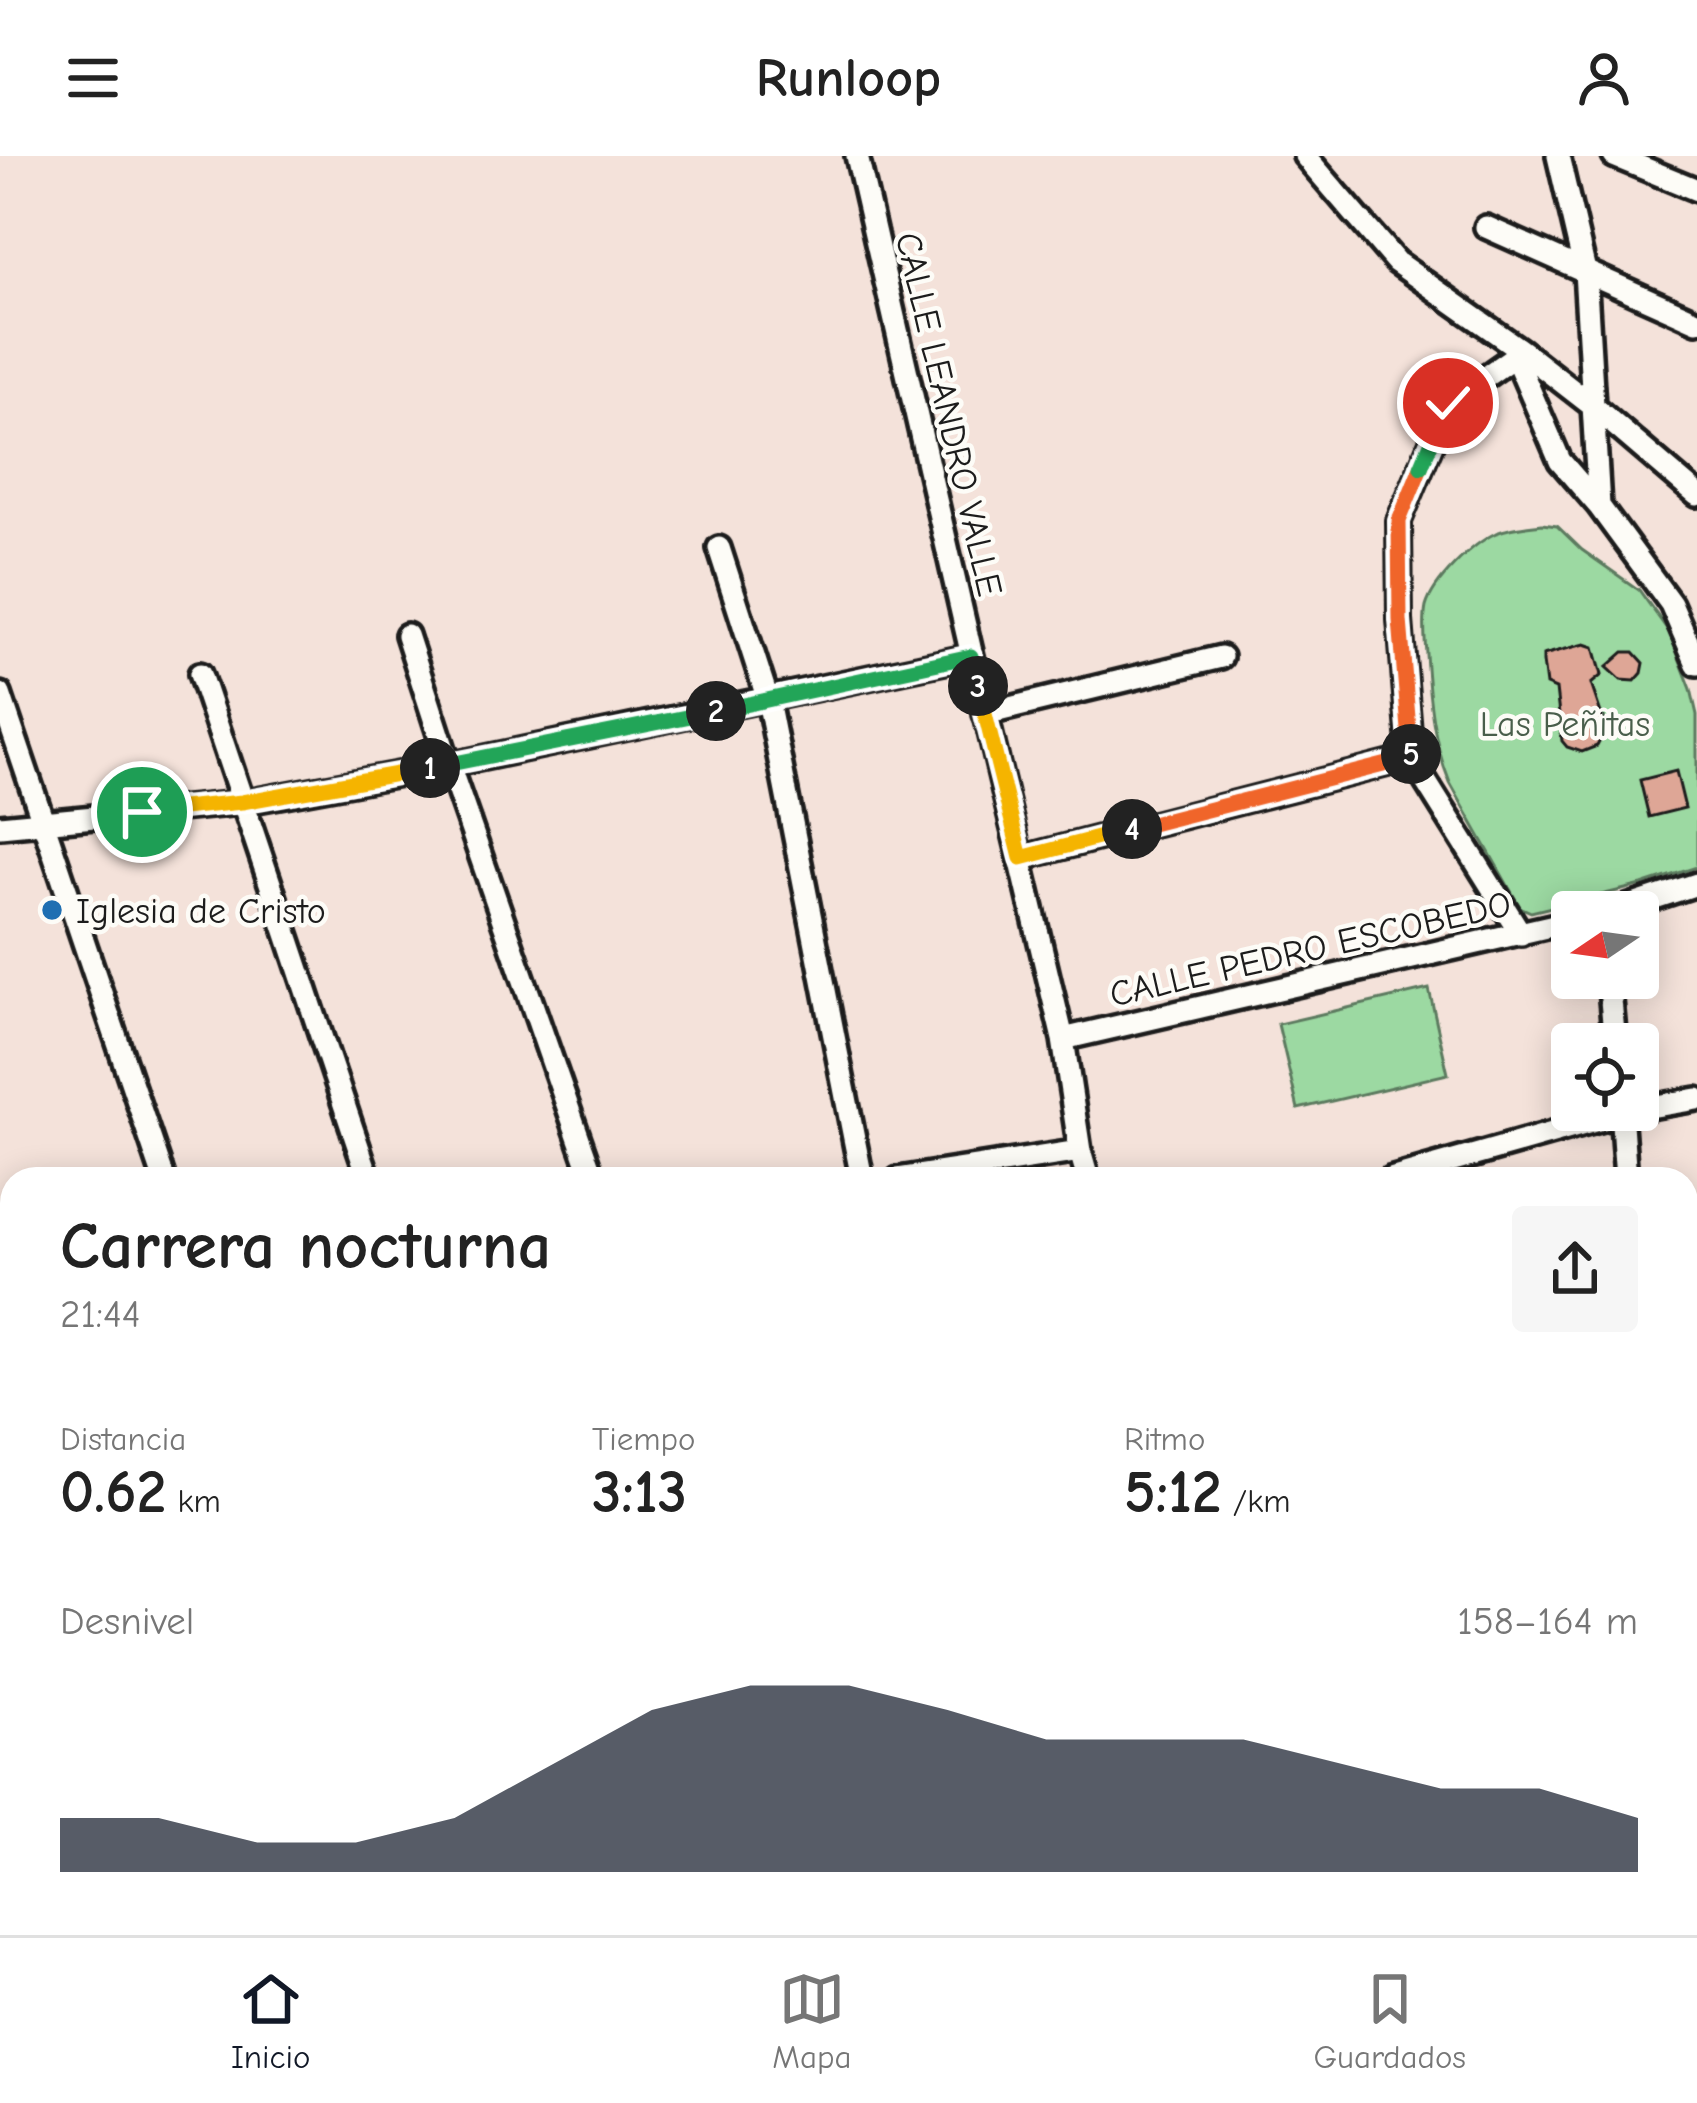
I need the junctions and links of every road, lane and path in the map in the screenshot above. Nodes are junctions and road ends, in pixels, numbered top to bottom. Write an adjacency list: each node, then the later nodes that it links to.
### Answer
1 (857, 156): 15 (street, CALLE LEANDRO VALLE)
2 (1305, 156): 9 (street)
3 (1558, 156): 7 (street)
4 (1622, 157): 5 (street)
5 (1697, 190)
6 (1486, 227): 7 (street)
7 (1585, 271): 8 (street); 10 (street)
8 (1697, 321)
9 (1518, 353): 10 (street); 12 (street); 22 (street)
10 (1594, 407): 11 (street); 12 (street)
11 (1697, 495)
12 (1600, 506): 17 (street)
13 (718, 548): 20 (street)
14 (407, 635): 23 (street)
15 (971, 656): 20 (street); 21 (street, CALLE LEANDRO VALLE)
16 (1222, 657): 21 (street)
17 (1697, 664)
18 (200, 674): 24 (street)
19 (0, 694): 25 (street)
20 (768, 700): 23 (street); 41 (street)
21 (985, 715): 27 (street, CALLE LEANDRO VALLE)
22 (1411, 758): 27 (street); 31 (street)
23 (449, 765): 24 (street); 40 (street)
24 (242, 802): 25 (street); 39 (street)
25 (43, 820): 26 (street); 38 (street)
26 (0, 826)
27 (1021, 858): 32 (street, CALLE LEANDRO VALLE)
28 (1697, 884): 29 (street)
29 (1659, 897)
30 (1551, 926): 31 (street, CALLE PEDRO ESCOBEDO)
31 (1521, 934): 32 (street, CALLE PEDRO ESCOBEDO)
32 (1063, 1039): 37 (street, CALLE LEANDRO VALLE)
33 (1697, 1099): 34 (street)
34 (1659, 1105)
35 (1560, 1131): 44 (street)
36 (1628, 1131): 45 (street)
37 (1080, 1151): 42 (street); 43 (street, CALLE LEANDRO VALLE)
38 (160, 1167)
39 (365, 1167)
40 (589, 1167)
41 (860, 1167)
42 (976, 1167)
43 (1085, 1167)
44 (1444, 1167)
45 (1627, 1167)

